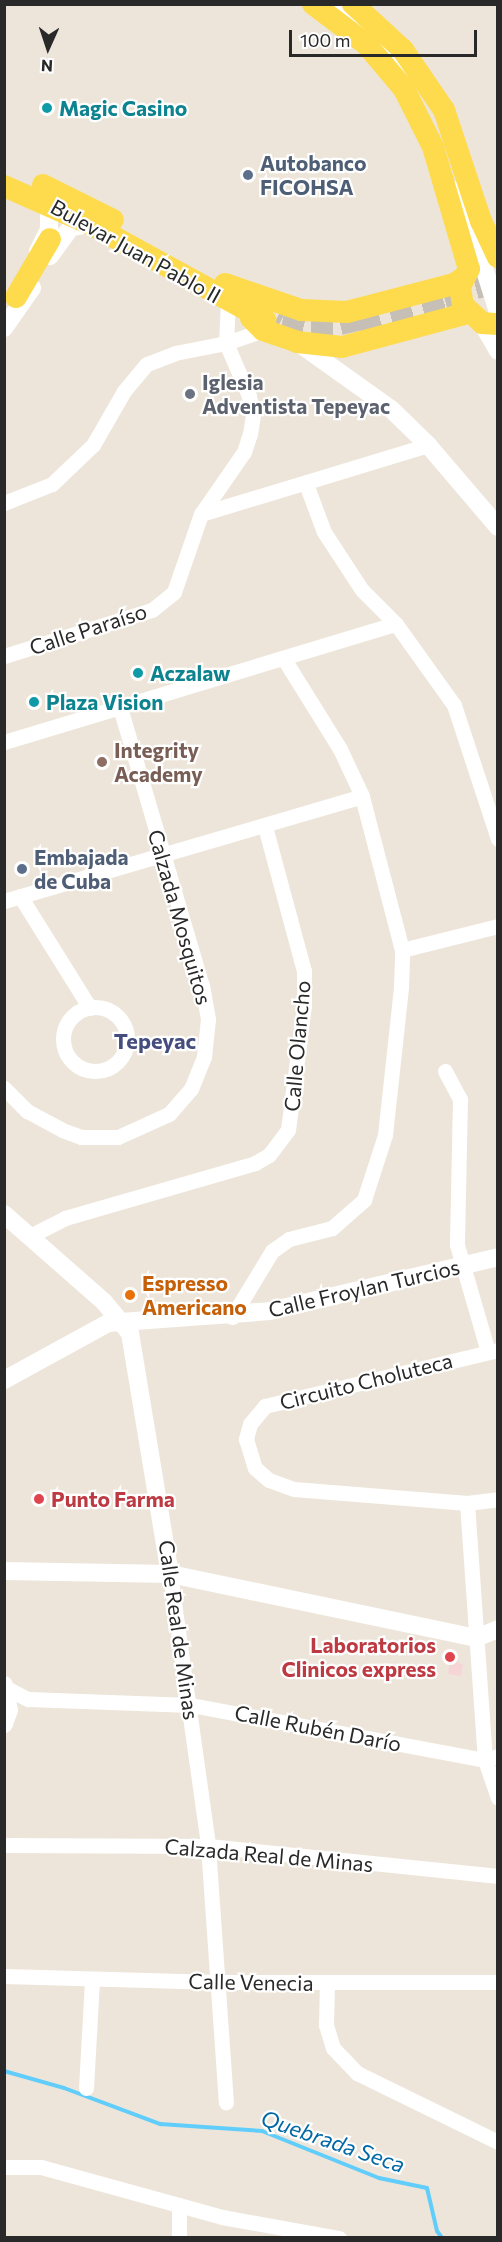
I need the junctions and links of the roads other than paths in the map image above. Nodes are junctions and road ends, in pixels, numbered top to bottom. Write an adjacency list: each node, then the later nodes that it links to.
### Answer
1 (313, 4): 11 (main road)
2 (332, 4): 14 (street)
3 (353, 4): 9 (main road)
4 (4, 174): 10 (main road, Bulevar Juan Pablo II)
5 (4, 186): 6 (main road, Bulevar Juan Pablo II)
6 (42, 200): 7 (main road, Bulevar Juan Pablo II); 13 (street)
7 (95, 222): 10 (main road); 12 (main road, Bulevar Juan Pablo II); 13 (street)
8 (50, 240): 13 (main road)
9 (498, 258): 11 (main road)
10 (185, 260): 12 (main road, Bulevar Juan Pablo II)
11 (466, 273): 12 (main road); 14 (main road)
12 (236, 299): 15 (main road); 17 (street, Calle Paraíso)
13 (11, 313)
14 (486, 318): 16 (main road); 18 (street)
15 (264, 325): 16 (main road); 17 (street)
16 (297, 342): 19 (street)
17 (226, 343): 21 (street); 22 (street, Calle Paraíso)
18 (498, 351)
19 (428, 445): 20 (street); 23 (street)
20 (306, 484): 22 (street); 24 (street)
21 (4, 503)
22 (201, 514): 25 (street, Calle Paraíso)
23 (498, 527)
24 (396, 624): 26 (street); 31 (street)
25 (4, 656)
26 (284, 659): 27 (street); 29 (street)
27 (120, 708): 28 (street); 32 (street, Calzada Mosquitos)
28 (5, 739)
29 (362, 795): 30 (street); 36 (street)
30 (264, 826): 32 (street); 41 (street, Calle Olancho)
31 (498, 839)
32 (163, 853): 33 (street); 39 (street, Calzada Mosquitos)
33 (20, 896): 34 (street); 37 (street)
34 (4, 901)
35 (498, 926): 36 (street)
36 (402, 950): 45 (street)
37 (90, 1008): 37 (street)
38 (445, 1071): 43 (street)
39 (4, 1088)
40 (4, 1214): 41 (street, Calle Real de Minas)
41 (30, 1236): 44 (street, Calle Real de Minas)
42 (498, 1257): 43 (street, Calle Froylan Turcios)
43 (463, 1266): 45 (street, Calle Froylan Turcios); 48 (street)
44 (84, 1286): 46 (street, Calle Real de Minas); 47 (street)
45 (232, 1317): 46 (street, Calle Froylan Turcios)
46 (122, 1321): 47 (street, Calle Froylan Turcios); 53 (street, Calle Real de Minas)
47 (84, 1333): 49 (street, Calle Froylan Turcios)
48 (493, 1351): 51 (street, Circuito Choluteca)
49 (4, 1380)
50 (498, 1499): 51 (street, Circuito Choluteca)
51 (467, 1503): 55 (street)
52 (7, 1569): 53 (street)
53 (171, 1574): 55 (street); 58 (street, Calle Real de Minas)
54 (498, 1629): 55 (street)
55 (476, 1638): 60 (street)
56 (5, 1687): 57 (street, Calle Rubén Darío); 59 (street)
57 (28, 1699): 58 (street, Calle Rubén Darío); 59 (street)
58 (191, 1704): 60 (street, Calle Rubén Darío); 63 (street, Calle Real de Minas)
59 (7, 1717)
60 (491, 1758): 61 (street)
61 (498, 1798)
62 (4, 1845): 63 (street, Calzada Real de Minas)
63 (208, 1846): 64 (street, Calzada Real de Minas); 67 (street, Calle Real de Minas)
64 (498, 1876)
65 (4, 1976): 66 (street, Calle Venecia)
66 (92, 1978): 67 (street, Calle Venecia); 70 (street)
67 (219, 1982): 68 (street, Calle Venecia); 71 (street, Calle Real de Minas)
68 (327, 1982): 69 (street, Calle Venecia); 72 (street)
69 (498, 1982)
70 (86, 2088)
71 (226, 2102)
72 (498, 2142)
73 (4, 2167): 74 (street)
74 (179, 2205): 75 (street); 76 (street)
75 (179, 2238)
76 (339, 2238)

